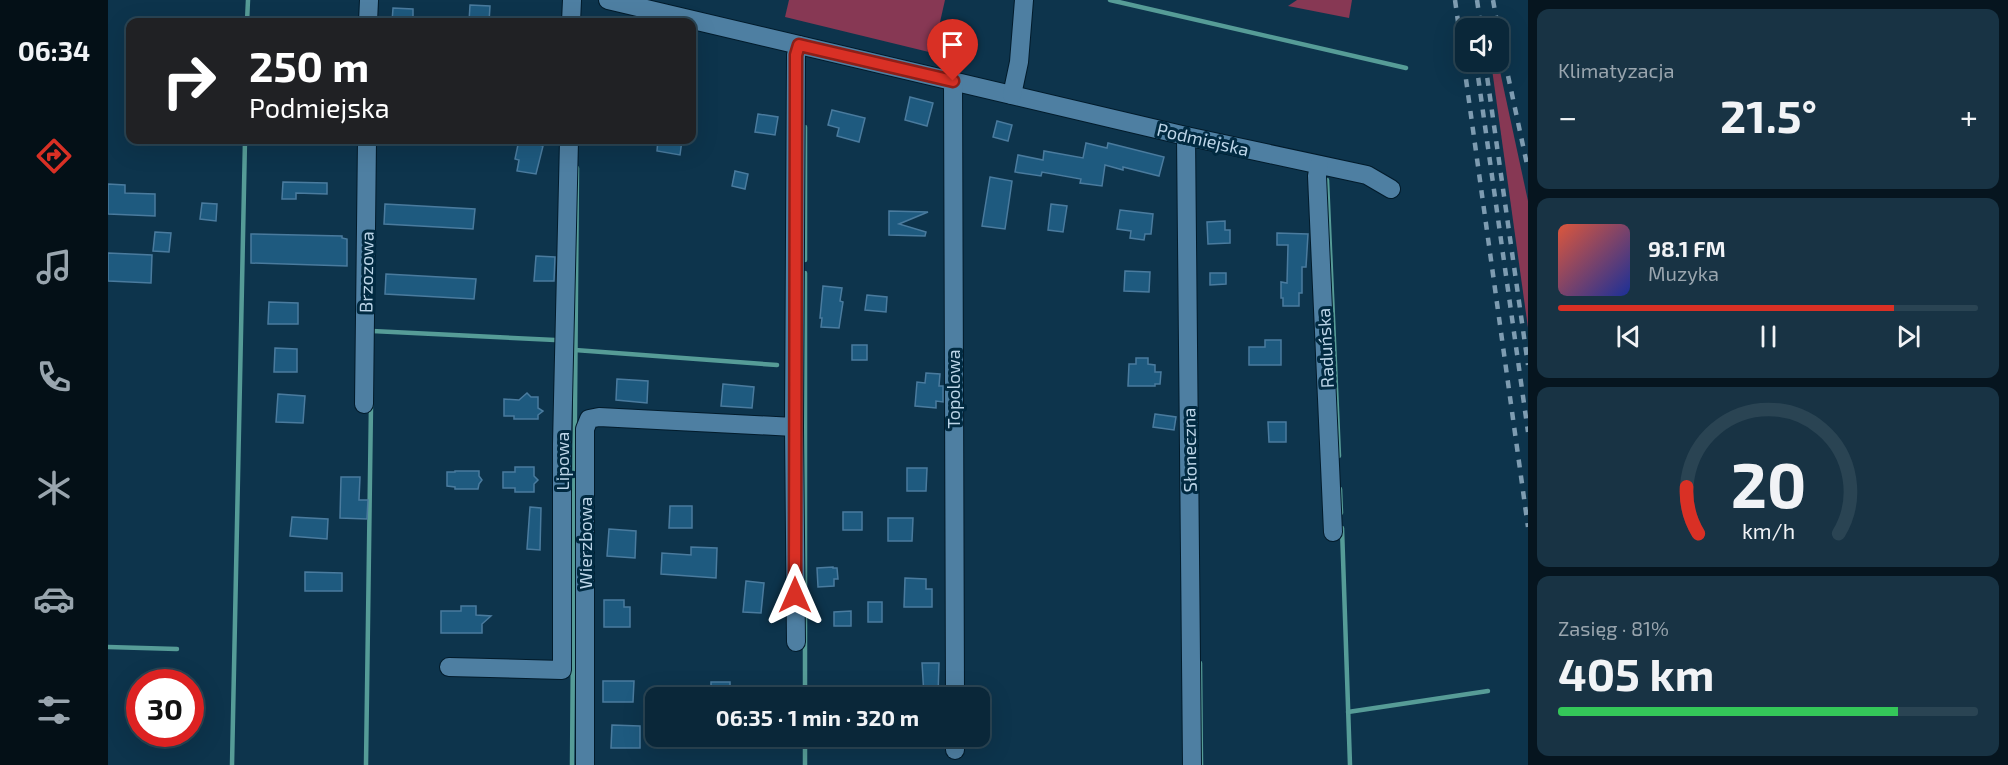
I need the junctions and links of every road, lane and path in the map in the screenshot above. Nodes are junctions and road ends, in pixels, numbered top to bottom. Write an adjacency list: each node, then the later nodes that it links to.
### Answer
1 (369, 0): 5 (street)
2 (572, 0): 6 (street)
3 (608, 0): 7 (street, Podmiejska)
4 (1024, 0): 11 (street)
5 (368, 18)
6 (571, 18)
7 (684, 18)
8 (696, 21): 9 (street, Podmiejska)
9 (799, 45): 10 (street, Podmiejska); 18 (street)
10 (953, 81): 11 (street, Podmiejska); 22 (street, Topolowa)
11 (1012, 95): 12 (street, Podmiejska)
12 (1186, 136): 15 (street, Podmiejska); 24 (street, Słoneczna)
13 (367, 144): 17 (street, Brzozowa)
14 (568, 144): 21 (street, Lipowa)
15 (1319, 165): 16 (street, Podmiejska); 19 (street, Raduńska)
16 (1390, 189)
17 (364, 404)
18 (794, 428): 20 (street); 23 (street, Wierzbowa)
19 (1333, 532)
20 (796, 642)
21 (449, 666)
22 (955, 687)
23 (585, 765)
24 (1192, 765)

